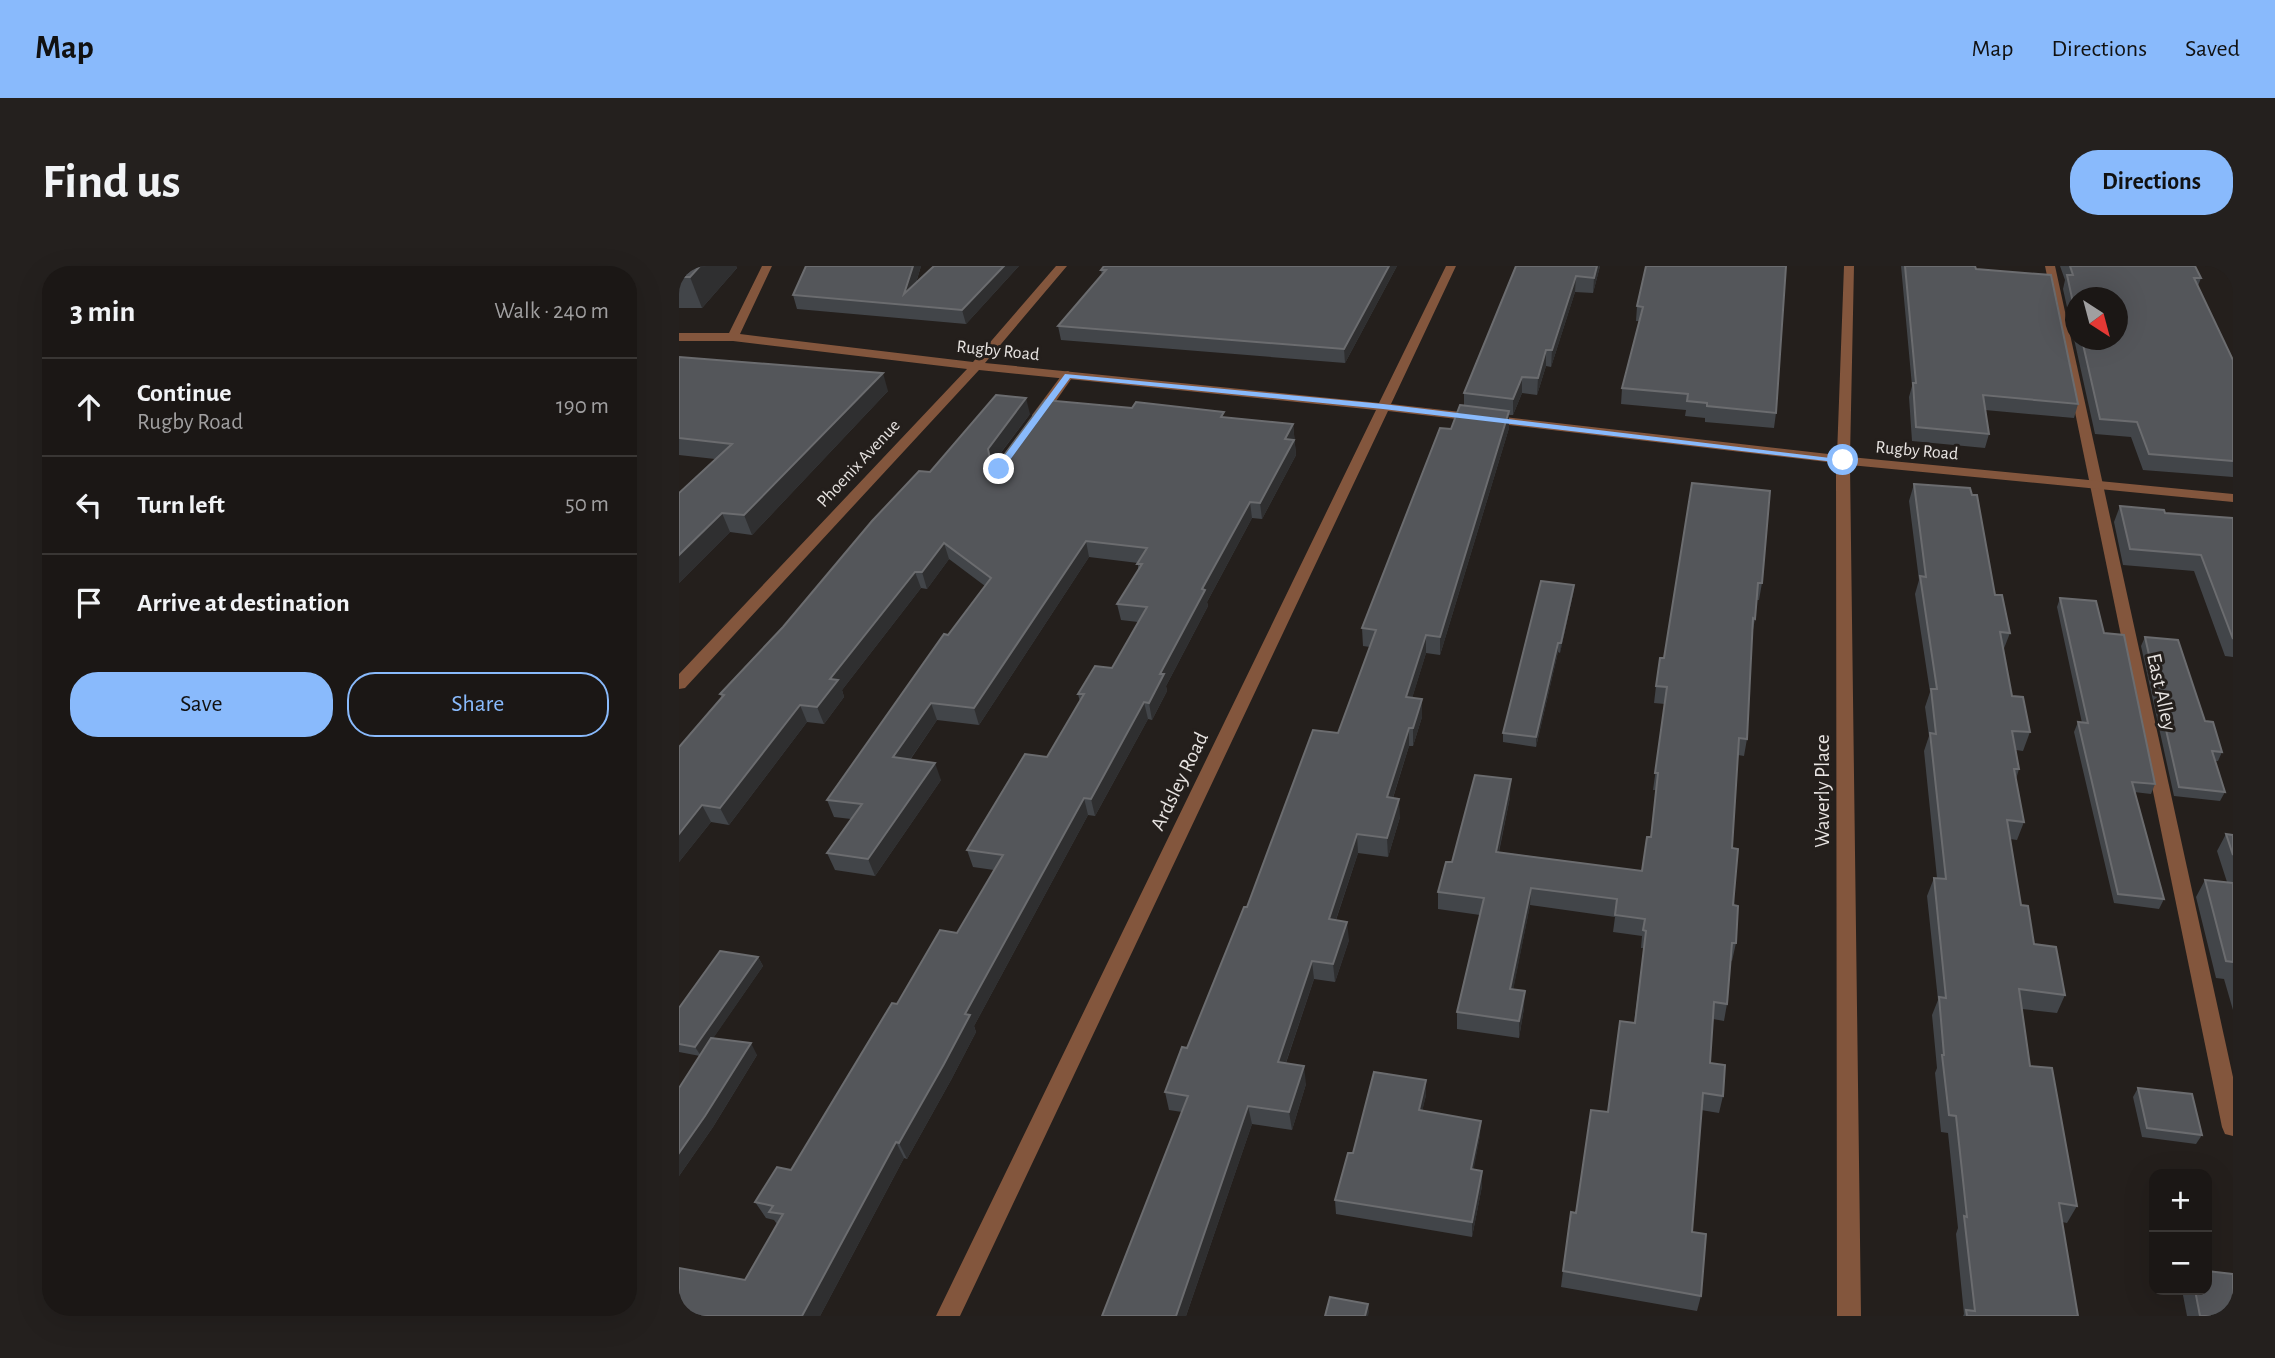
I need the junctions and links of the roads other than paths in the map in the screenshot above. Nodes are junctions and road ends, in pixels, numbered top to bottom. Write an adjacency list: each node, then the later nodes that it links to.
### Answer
1 (767, 266): 7 (street)
2 (1062, 266): 8 (street, Phoenix Avenue)
3 (1451, 266): 10 (street, Ardsley Road)
4 (1849, 266): 12 (street, Waverly Place)
5 (2050, 266): 13 (street, East Alley)
6 (679, 337): 7 (street, Rugby Road)
7 (733, 337): 8 (street, Rugby Road)
8 (976, 366): 9 (street, Rugby Road); 15 (street, Phoenix Avenue)
9 (1068, 375): 10 (street, Rugby Road); 11 (street)
10 (1383, 407): 12 (street, Rugby Road); 17 (street, Ardsley Road)
11 (1030, 428)
12 (1843, 460): 13 (street, Rugby Road); 18 (street, Waverly Place)
13 (2096, 484): 14 (street, Rugby Road); 16 (street, East Alley)
14 (2233, 498)
15 (679, 684)
16 (2233, 1127)
17 (948, 1316)
18 (1849, 1316)

